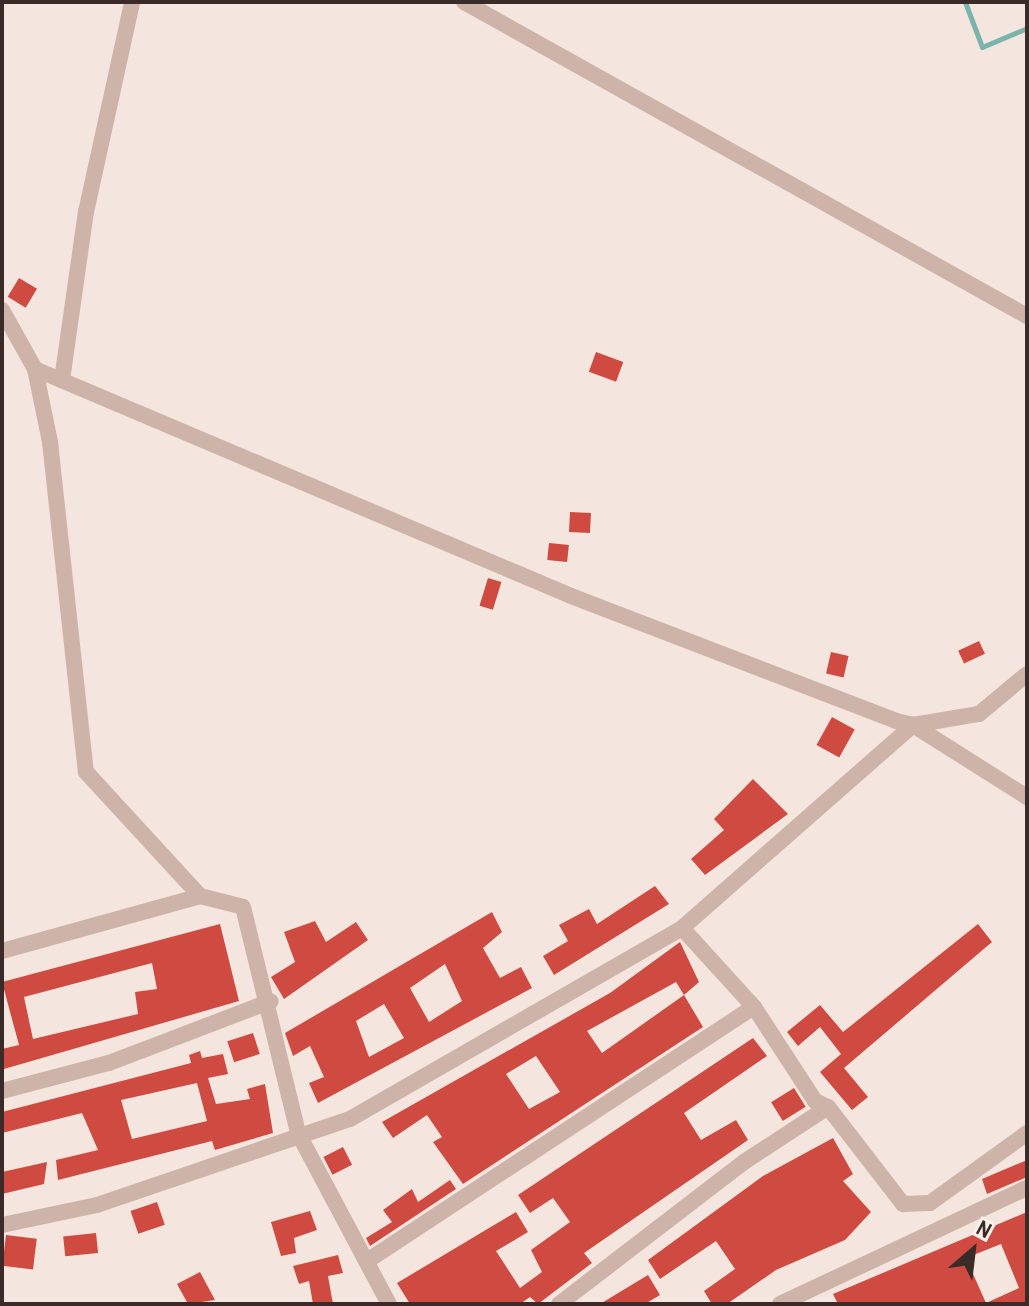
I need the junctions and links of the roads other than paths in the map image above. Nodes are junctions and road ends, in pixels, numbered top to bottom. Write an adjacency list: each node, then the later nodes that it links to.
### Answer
1 (132, 2): 6 (street)
2 (464, 2): 4 (street)
3 (2, 310): 5 (street)
4 (1027, 316)
5 (35, 369): 6 (street); 10 (street)
6 (62, 380): 8 (street)
7 (1027, 674): 8 (street)
8 (913, 725): 9 (street); 11 (street)
9 (1027, 797)
10 (200, 896): 12 (street); 13 (street)
11 (682, 928): 14 (street); 17 (street)
12 (2, 951)
13 (271, 1001): 15 (street); 17 (street)
14 (754, 1007): 16 (street); 21 (street)
15 (2, 1091)
16 (828, 1107): 18 (street); 23 (street)
17 (298, 1133): 20 (street); 21 (street)
18 (1027, 1133)
19 (1027, 1188): 24 (street)
20 (2, 1225)
21 (370, 1259): 22 (street)
22 (389, 1304)
23 (559, 1304)
24 (780, 1304)

